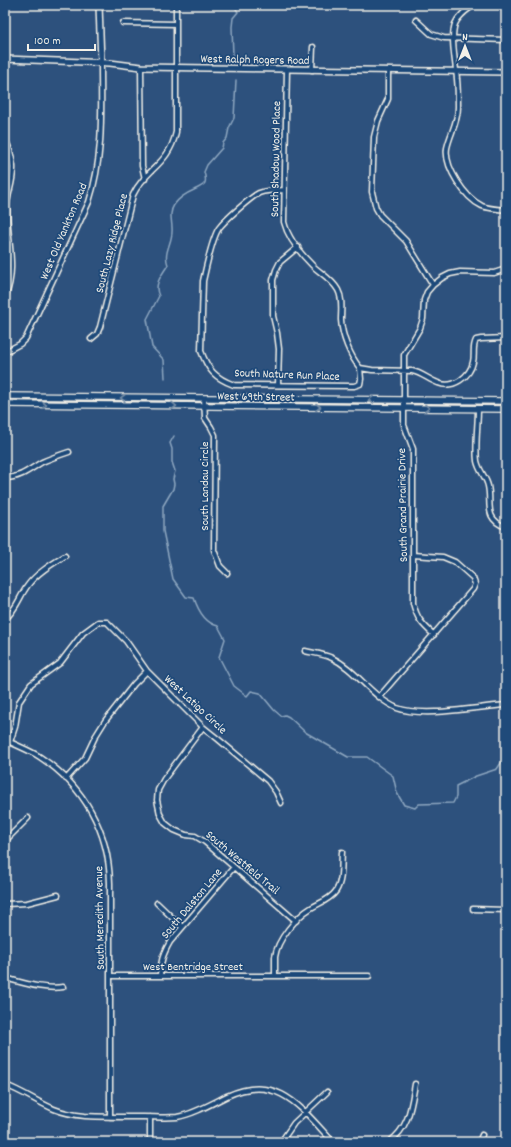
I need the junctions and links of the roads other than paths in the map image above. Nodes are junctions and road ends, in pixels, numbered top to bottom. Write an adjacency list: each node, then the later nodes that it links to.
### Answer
1 (99, 5): 11 (street, West Old Yankton Road)
2 (176, 5): 6 (street, South Lazy Ridge Place)
3 (474, 5): 7 (street)
4 (416, 20): 7 (street)
5 (123, 23): 6 (street)
6 (176, 24): 13 (street, South Lazy Ridge Place)
7 (454, 39): 8 (street); 17 (street)
8 (506, 40)
9 (313, 47): 15 (street)
10 (5, 59): 11 (street, West Ralph Rogers Road)
11 (101, 62): 12 (street, West Ralph Rogers Road); 30 (street, West Old Yankton Road)
12 (141, 67): 13 (street, West Ralph Rogers Road); 20 (street)
13 (177, 67): 14 (street, West Ralph Rogers Road); 20 (street, South Lazy Ridge Place)
14 (287, 69): 15 (street, West Ralph Rogers Road); 21 (street, South Shadow Wood Place)
15 (312, 70): 16 (street, West Ralph Rogers Road)
16 (388, 71): 17 (street, West Ralph Rogers Road); 26 (street)
17 (456, 71): 18 (street, West Ralph Rogers Road); 22 (street)
18 (506, 72)
19 (5, 140): 23 (street)
20 (145, 179): 29 (street, South Lazy Ridge Place)
21 (284, 190): 24 (street, South Shadow Wood Place); 33 (street, South Nature Run Place)
22 (506, 210)
23 (7, 226): 27 (street)
24 (298, 248): 31 (street, South Shadow Wood Place); 33 (street)
25 (506, 269): 26 (street, South Grand Prairie Drive)
26 (433, 285): 32 (street, South Grand Prairie Drive)
27 (5, 297)
28 (506, 338): 32 (street)
29 (91, 339)
30 (5, 352)
31 (360, 368): 32 (street); 33 (street, South Nature Run Place)
32 (403, 372): 37 (street, South Grand Prairie Drive)
33 (278, 385)
34 (5, 396): 35 (main road, West 69th Street, one-way to 34)
35 (204, 398): 36 (main road, West 69th Street); 41 (street, South Landau Circle)
36 (277, 399): 37 (main road, West 69th Street, one-way to 36); 42 (main road)
37 (405, 400): 38 (main road, West 69th Street); 43 (street, South Grand Prairie Drive)
38 (478, 401): 39 (main road, West 69th Street); 44 (main road)
39 (506, 401)
40 (5, 404): 41 (main road, West 69th Street, one-way to 41)
41 (204, 406): 42 (main road, West 69th Street); 51 (street, South Landau Circle)
42 (276, 407): 43 (main road, West 69th Street, one-way to 43)
43 (404, 408): 44 (main road, West 69th Street, one-way to 44); 49 (street, South Grand Prairie Drive)
44 (478, 409): 45 (main road, West 69th Street); 48 (street)
45 (506, 409)
46 (69, 452): 47 (street)
47 (5, 478)
48 (506, 527)
49 (413, 555): 53 (street, South Grand Prairie Drive); 53 (street)
50 (65, 556): 52 (street)
51 (227, 573)
52 (5, 619)
53 (434, 635): 56 (street)
54 (305, 651): 56 (street)
55 (146, 671): 58 (street, West Latigo Circle); 59 (street, West Latigo Circle); 60 (street)
56 (379, 697): 57 (street)
57 (506, 705)
58 (203, 727): 61 (street, West Latigo Circle); 65 (street, South Westfield Trail)
59 (7, 741): 60 (street, South Meredith Avenue)
60 (66, 779): 73 (street, South Meredith Avenue)
61 (281, 803)
62 (28, 818): 63 (street)
63 (5, 841)
64 (342, 852): 71 (street)
65 (234, 867): 71 (street, South Westfield Trail); 72 (street, South Dalston Lane)
66 (58, 896): 68 (street)
67 (157, 903): 72 (street)
68 (5, 904)
69 (473, 909): 70 (street)
70 (506, 910)
71 (296, 921): 75 (street)
72 (182, 927): 74 (street, South Dalston Lane)
73 (110, 976): 74 (street, West Bentridge Street); 83 (street, South Meredith Avenue)
74 (160, 976): 75 (street, West Bentridge Street)
75 (275, 976): 76 (street, West Bentridge Street)
76 (369, 976)
77 (5, 978): 78 (street)
78 (63, 987)
79 (415, 1084): 89 (street)
80 (5, 1085): 83 (street)
81 (327, 1092): 82 (street)
82 (306, 1112): 84 (street); 87 (street); 88 (street)
83 (110, 1117): 84 (street)
84 (150, 1117): 86 (street)
85 (482, 1135): 90 (street)
86 (150, 1142)
87 (281, 1142)
88 (333, 1142)
89 (389, 1142)
90 (478, 1142)

